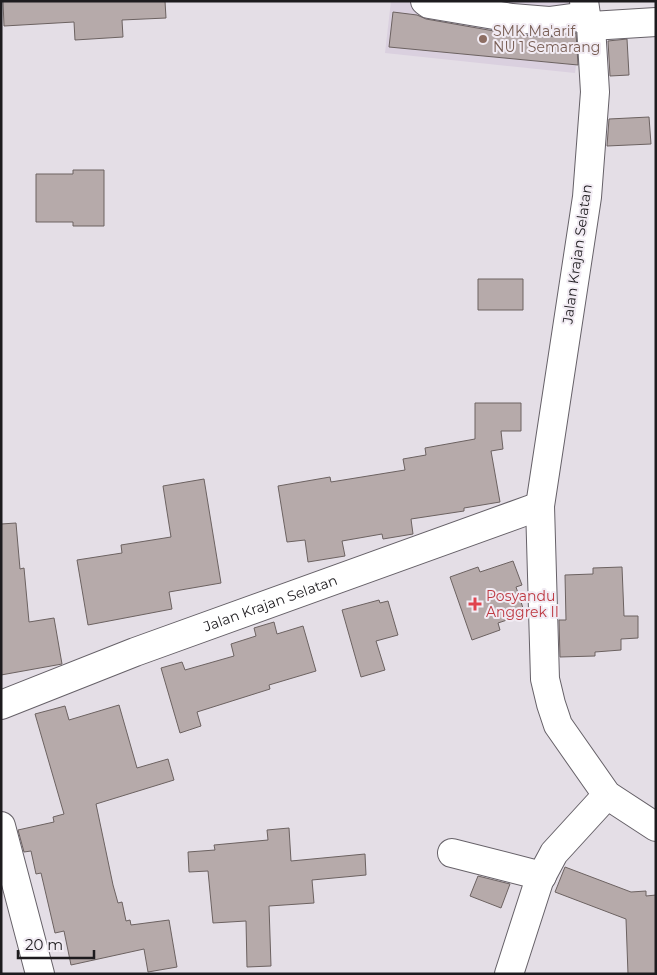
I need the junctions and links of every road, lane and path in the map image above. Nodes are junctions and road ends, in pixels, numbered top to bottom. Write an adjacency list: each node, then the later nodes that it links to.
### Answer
1 (425, 1): 2 (street)
2 (513, 9): 3 (street)
3 (587, 14): 4 (street); 5 (street, Jalan Krajan Selatan)
4 (656, 22)
5 (540, 506): 6 (street, Jalan Krajan Selatan); 7 (street, Jalan Krajan Selatan)
6 (1, 705)
7 (607, 795): 9 (street, Jalan Krajan Selatan); 11 (street)
8 (1, 826): 12 (street)
9 (656, 827)
10 (452, 853): 11 (street)
11 (542, 876): 13 (street)
12 (40, 974)
13 (509, 974)

